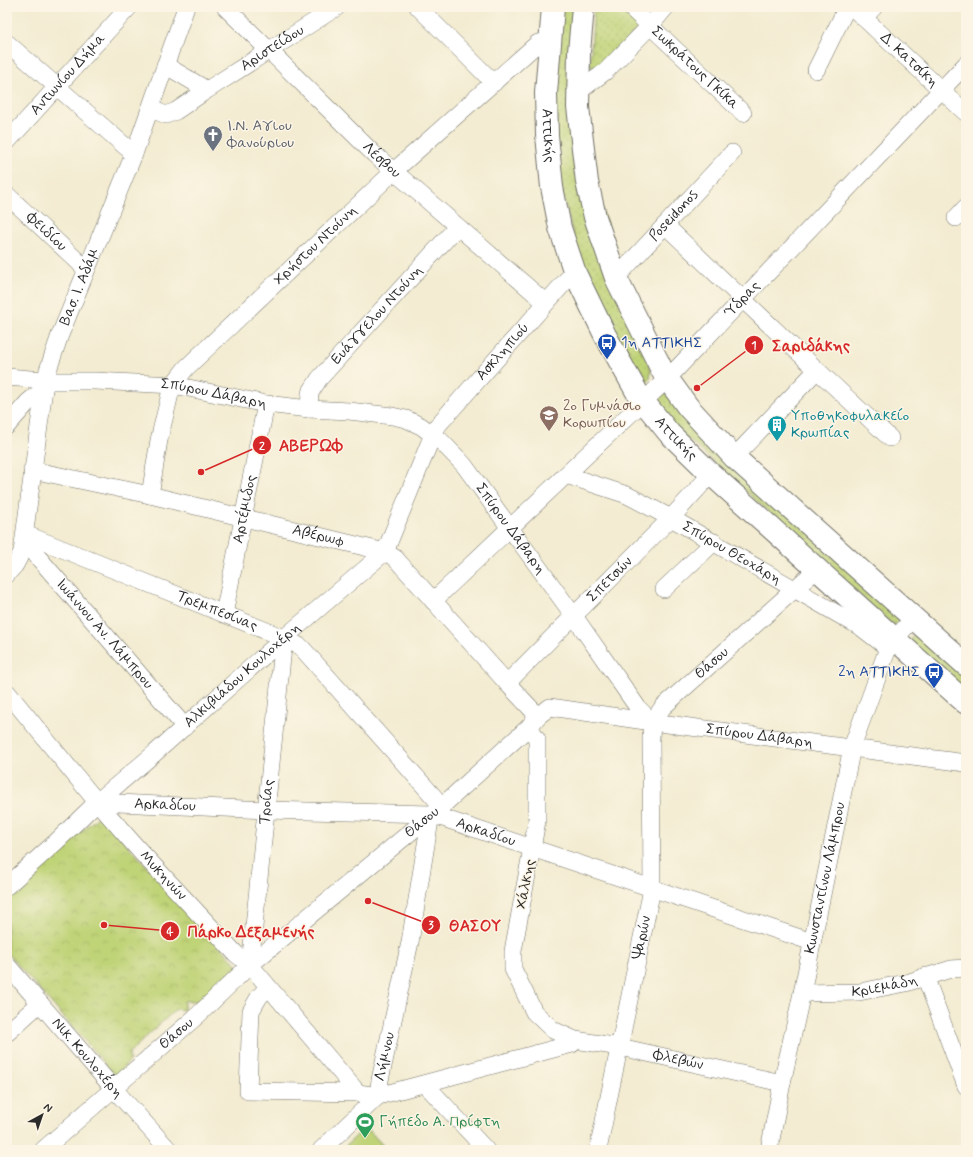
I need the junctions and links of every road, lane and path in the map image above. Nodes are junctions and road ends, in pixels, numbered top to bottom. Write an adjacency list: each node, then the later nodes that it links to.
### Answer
1 (129, 7): 20 (street, Αντωνίου Δήμα)
2 (186, 7): 17 (street, Βασ. Ι. Αδάμ)
3 (225, 7): 15 (street, Λέσβου)
4 (337, 7): 15 (street, Αριστείδου)
5 (418, 7): 19 (street)
6 (553, 7): 13 (main road, Αττικής)
7 (583, 7): 23 (main road, Αττικής)
8 (630, 7): 12 (street, Σωκράτους Γκίκα)
9 (666, 7): 12 (street)
10 (847, 7): 18 (street)
11 (864, 11): 22 (street, Δ. Κατσίκη)
12 (650, 26): 23 (street); 25 (street, Σωκράτους Γκίκα)
13 (549, 41): 19 (street, Χρήστου Ντούνη); 35 (main road, Αττικής)
14 (7, 43): 20 (street)
15 (268, 50): 21 (street, Αριστείδου); 30 (street, Λέσβου)
16 (966, 64): 22 (street, Ύδρας)
17 (165, 65): 21 (street); 24 (street, Βασ. Ι. Αδάμ)
18 (816, 70)
19 (494, 83): 30 (street, Χρήστου Ντούνη)
20 (57, 87): 27 (street, Αντωνίου Δήμα); 29 (street)
21 (207, 90): 24 (street, Αριστείδου)
22 (941, 90): 26 (street, Δ. Κατσίκη); 37 (street, Ύδρας)
23 (578, 92): 36 (main road, Αττικής)
24 (151, 109): 29 (street, Βασ. Ι. Αδάμ)
25 (743, 113)
26 (966, 113)
27 (7, 142)
28 (732, 153): 32 (street, Poseidonos)
29 (134, 154): 34 (street, Βασ. Ι. Αδάμ)
30 (394, 171): 33 (street, Λέσβου); 43 (street, Χρήστου Ντούνη)
31 (7, 195): 34 (street, Φειδίου)
32 (665, 225): 36 (street, Poseidonos); 37 (street)
33 (457, 227): 38 (street, Λέσβου); 46 (street, Ευάγγελου Ντούνη)
34 (86, 269): 42 (street, Βασ. Ι. Αδάμ)
35 (575, 273): 38 (street, Ασκληπιού); 44 (main road, Αττικής)
36 (616, 278): 41 (main road, Αττικής)
37 (743, 299): 39 (street); 41 (street, Ύδρας)
38 (546, 303): 48 (street, Ασκληπιού)
39 (817, 370): 49 (street); 50 (street)
40 (7, 377): 42 (street, Σπύρου Δάβαρη)
41 (667, 379): 44 (street, Ύδρας); 50 (main road, Αττικής)
42 (44, 385): 43 (street, Σπύρου Δάβαρη); 47 (street); 51 (street, Βασ. Ι. Αδάμ)
43 (174, 385): 45 (street, Σπύρου Δάβαρη); 54 (street, Χρήστου Ντούνη)
44 (642, 401): 52 (main road, Αττικής); 53 (street, Ύδρας)
45 (266, 404): 46 (street, Σπύρου Δάβαρη); 55 (street, Αρτέμιδος)
46 (309, 409): 48 (street, Σπύρου Δάβαρη)
47 (7, 426)
48 (433, 433): 57 (street, Σπύρου Δάβαρη); 60 (street, Αλκιβιάδου Κουλοχέρη)
49 (890, 438)
50 (734, 457): 68 (main road, Αττικής)
51 (32, 470): 54 (street, Αβέρωφ); 58 (street, Βασ. Ι. Αδάμ)
52 (711, 474): 56 (street, Σπετσών); 61 (main road, Αττικής)
53 (566, 475): 56 (street, Σπύρου Θεοχάρη); 57 (street, Ύδρας)
54 (150, 495): 55 (street, Αβέρωφ)
55 (244, 518): 60 (street, Αβέρωφ); 66 (street, Αρτέμιδος)
56 (671, 518): 59 (street, Σπύρου Θεοχάρη); 67 (street, Σπετσών)
57 (510, 528): 65 (street, Ύδρας); 67 (street, Σπύρου Δάβαρη)
58 (24, 537): 62 (street, Βασ. Ι. Αδάμ); 66 (street, Τρεμπεσίνας); 77 (street, Ιωάννου Αν. Λάμπρου)
59 (714, 542): 63 (street); 64 (street, Σπύρου Θεοχάρη)
60 (385, 552): 65 (street, Αβέρωφ); 69 (street, Αλκιβιάδου Κουλοχέρη)
61 (816, 570): 64 (street, Θάσου); 70 (main road, Αττικής)
62 (7, 574)
63 (664, 589)
64 (795, 589): 70 (street, Σπύρου Θεοχάρη); 76 (street, Θάσου)
65 (433, 601): 72 (street, Αβέρωφ)
66 (224, 614): 69 (street, Τρεμπεσίνας)
67 (574, 616): 72 (street, Σπετσών); 76 (street, Σπύρου Δάβαρη)
68 (913, 618): 70 (street, Κωνσταντίνου Λάμπρου); 71 (main road, Αττικής)
69 (284, 638): 77 (street, Αλκιβιάδου Κουλοχέρη); 81 (street, Τροίας); 82 (street, Τρεμπεσίνας)
70 (891, 644): 74 (main road, Αττικής); 78 (street, Κωνσταντίνου Λάμπρου)
71 (966, 665)
72 (507, 683): 75 (street, Αβέρωφ)
73 (7, 692): 80 (street, Μυκηνών)
74 (966, 702)
75 (534, 722): 76 (street, Θάσου); 82 (street, Θάσου); 83 (street, Χάλκης)
76 (652, 722): 78 (street, Σπύρου Δάβαρη); 85 (street, Ψαρών)
77 (185, 727): 80 (street, Αλκιβιάδου Κουλοχέρη)
78 (852, 747): 79 (street, Σπύρου Δάβαρη); 86 (street, Κωνσταντίνου Λάμπρου)
79 (966, 762)
80 (97, 802): 81 (street, Αρκαδίου); 84 (street, Αλκιβιάδου Κουλοχέρη); 87 (street, Μυκηνών)
81 (266, 810): 82 (street, Αρκαδίου); 87 (street, Τροίας)
82 (437, 810): 83 (street, Αρκαδίου); 87 (street, Θάσου); 102 (street, Λήμνου)
83 (532, 848): 85 (street, Αρκαδίου); 95 (street, Χάλκης)
84 (7, 886)
85 (652, 889): 86 (street, Αρκαδίου); 96 (street, Ψαρών)
86 (812, 942): 92 (street, Κωνσταντίνου Λάμπρου)
87 (250, 965): 91 (street, Μυκηνών); 100 (street, Θάσου)
88 (8, 968): 93 (street, Νικ. Κουλοχέρη)
89 (966, 968): 90 (street, Κριεμάδη)
90 (925, 976): 92 (street, Κριεμάδη); 99 (street)
91 (268, 987): 101 (street, Μυκηνών); 101 (street, Λήμνου)
92 (802, 993): 97 (street, Κωνσταντίνου Λάμπρου)
93 (40, 1003): 94 (street); 100 (street, Νικ. Κουλοχέρη)
94 (7, 1033)
95 (575, 1040): 96 (street, Φλεβών); 98 (street, Λήμνου)
96 (620, 1047): 97 (street, Φλεβών); 107 (street, Ψαρών)
97 (782, 1083): 108 (street, Κωνσταντίνου Λάμπρου)
98 (425, 1084): 102 (street, Λήμνου); 106 (street)
99 (966, 1086)
100 (113, 1088): 103 (street, Θάσου); 104 (street, Νικ. Κουλοχέρη)
101 (358, 1092): 102 (street)
102 (378, 1096): 105 (street)
103 (43, 1150)
104 (169, 1150)
105 (320, 1150)
106 (486, 1150)
107 (598, 1150)
108 (769, 1150)

